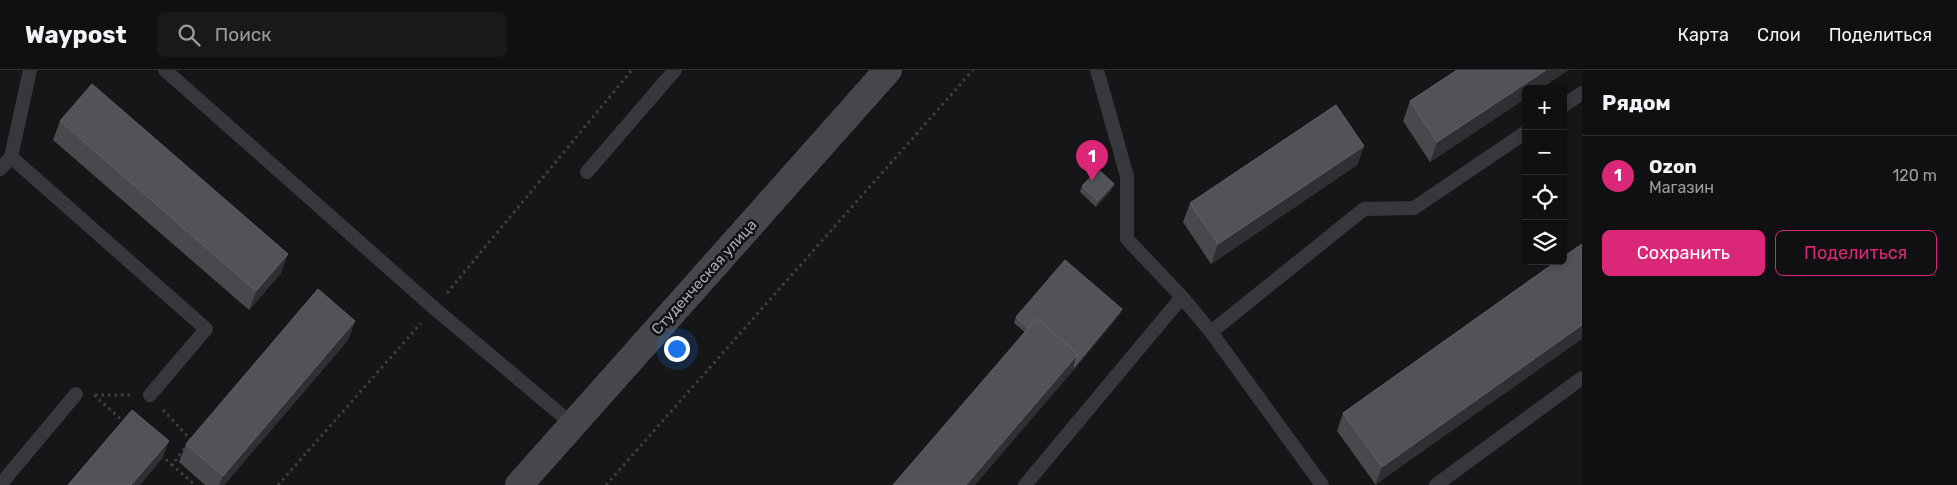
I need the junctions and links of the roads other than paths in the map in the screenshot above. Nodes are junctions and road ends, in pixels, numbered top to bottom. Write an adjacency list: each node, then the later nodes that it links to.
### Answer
1 (30, 70): 9 (lane)
2 (165, 70): 17 (lane)
3 (675, 70): 11 (lane)
4 (888, 70): 17 (street, Студенческая улица)
5 (1097, 70): 12 (lane)
6 (1582, 93): 7 (lane)
7 (1567, 103)
8 (1522, 135): 13 (lane)
9 (12, 157): 10 (lane); 16 (lane)
10 (0, 170)
11 (587, 172)
12 (1182, 297): 13 (lane); 20 (lane)
13 (1211, 332): 21 (lane)
14 (1582, 378): 22 (lane)
15 (76, 394): 18 (lane)
16 (150, 395)
17 (572, 424): 19 (street, Студенческая улица)
18 (0, 485)
19 (519, 485)
20 (1025, 485)
21 (1322, 485)
22 (1436, 485)

